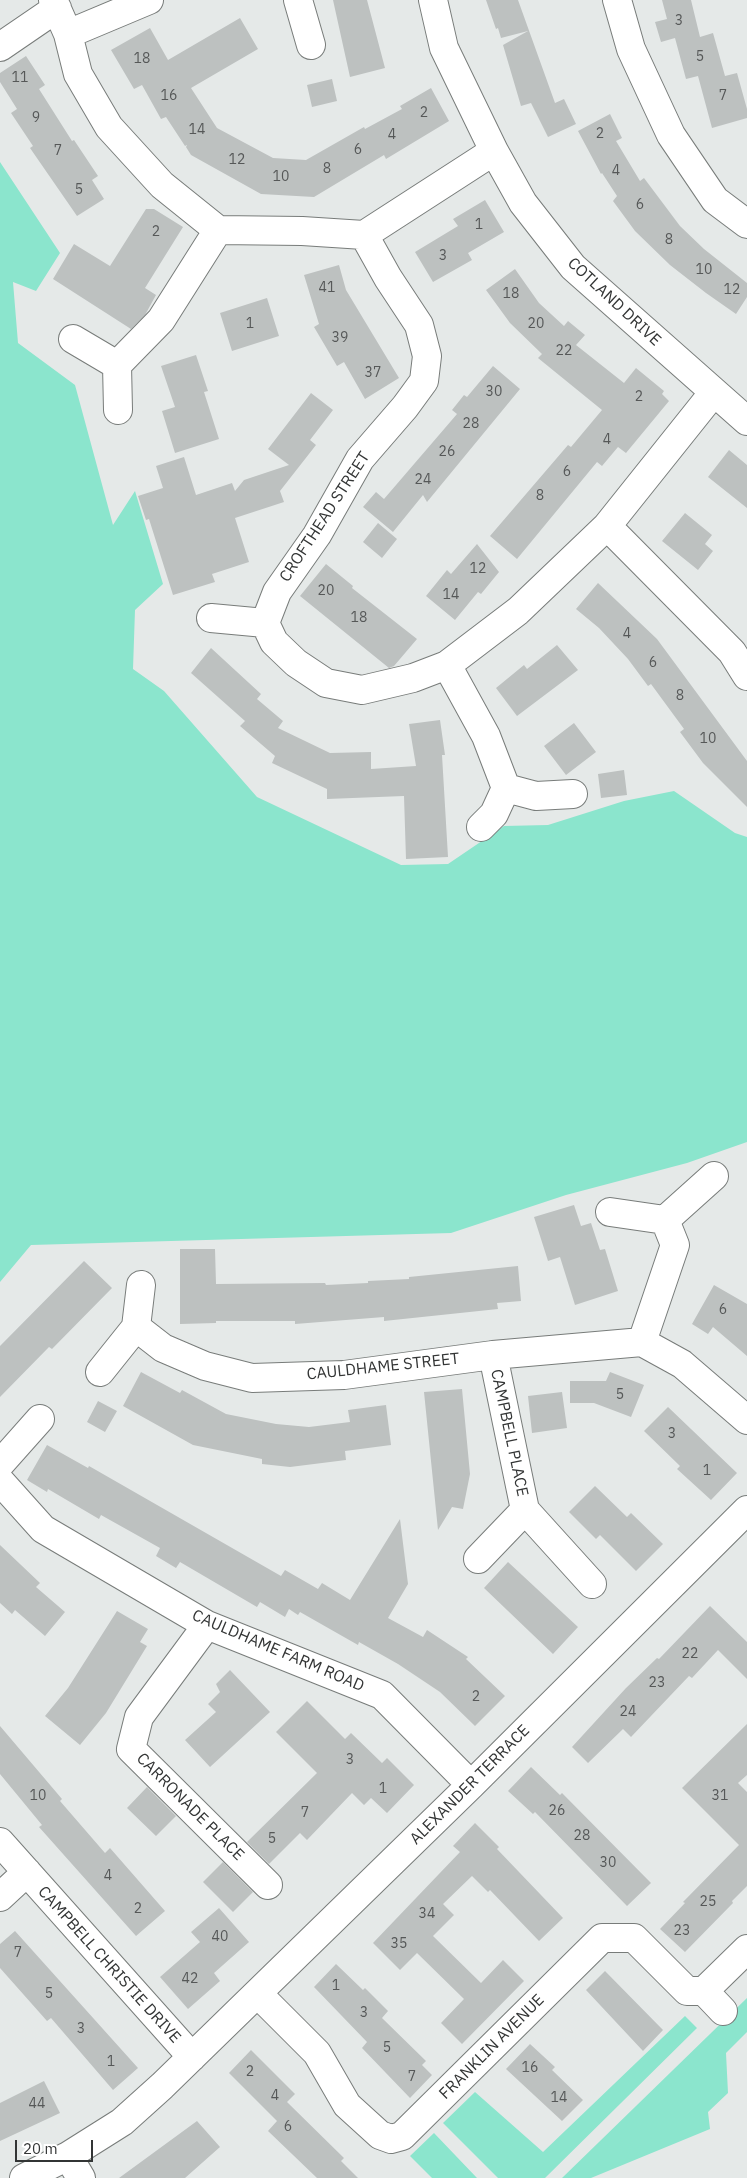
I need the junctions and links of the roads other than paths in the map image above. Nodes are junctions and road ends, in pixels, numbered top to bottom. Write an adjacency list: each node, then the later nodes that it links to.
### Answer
1 (149, 0): 6 (street)
2 (298, 0): 7 (street)
3 (434, 0): 9 (street, COTLAND DRIVE)
4 (617, 0): 10 (street)
5 (55, 4): 6 (street); 8 (street)
6 (68, 34): 11 (street)
7 (311, 45)
8 (0, 47)
9 (494, 151): 12 (street); 15 (street, COTLAND DRIVE)
10 (747, 224)
11 (218, 230): 12 (street); 14 (street)
12 (364, 235): 20 (street, CROFTHEAD STREET)
13 (73, 339): 14 (street)
14 (116, 365): 16 (street)
15 (714, 392): 17 (street, COTLAND DRIVE); 18 (street)
16 (118, 410)
17 (747, 421)
18 (607, 526): 21 (street); 22 (street)
19 (211, 618): 20 (street)
20 (265, 623): 21 (street)
21 (447, 665): 23 (street)
22 (747, 676)
23 (506, 788): 24 (street); 25 (street)
24 (573, 794)
25 (481, 827)
26 (714, 1176): 28 (street)
27 (610, 1212): 28 (street)
28 (665, 1220): 31 (street)
29 (141, 1285): 30 (street)
30 (136, 1327): 32 (street, CAULDHAME STREET); 33 (street)
31 (642, 1342): 32 (street, CAULDHAME STREET); 35 (street)
32 (493, 1355): 38 (street, CAMPBELL PLACE)
33 (100, 1372)
34 (40, 1419): 36 (street)
35 (747, 1420)
36 (0, 1464)
37 (0, 1481): 42 (street, CAULDHAME FARM ROAD)
38 (525, 1510): 40 (street, CAMPBELL PLACE); 41 (street, CAMPBELL PLACE)
39 (747, 1510): 43 (street, ALEXANDER TERRACE)
40 (478, 1559)
41 (592, 1584)
42 (207, 1625): 43 (street, CAULDHAME FARM ROAD); 46 (street, CARRONADE PLACE)
43 (471, 1784): 50 (street, ALEXANDER TERRACE)
44 (0, 1842): 45 (street, CAMPBELL CHRISTIE DRIVE)
45 (26, 1872): 47 (street, CAMPBELL CHRISTIE DRIVE); 52 (street, CAMPBELL CHRISTIE DRIVE)
46 (268, 1885)
47 (0, 1897)
48 (747, 1949): 49 (street)
49 (704, 1991): 50 (street, FRANKLIN AVENUE); 51 (street)
50 (258, 1994): 52 (street, ALEXANDER TERRACE)
51 (723, 2011)
52 (192, 2057): 53 (street)
53 (74, 2167): 54 (street)
54 (24, 2178)

